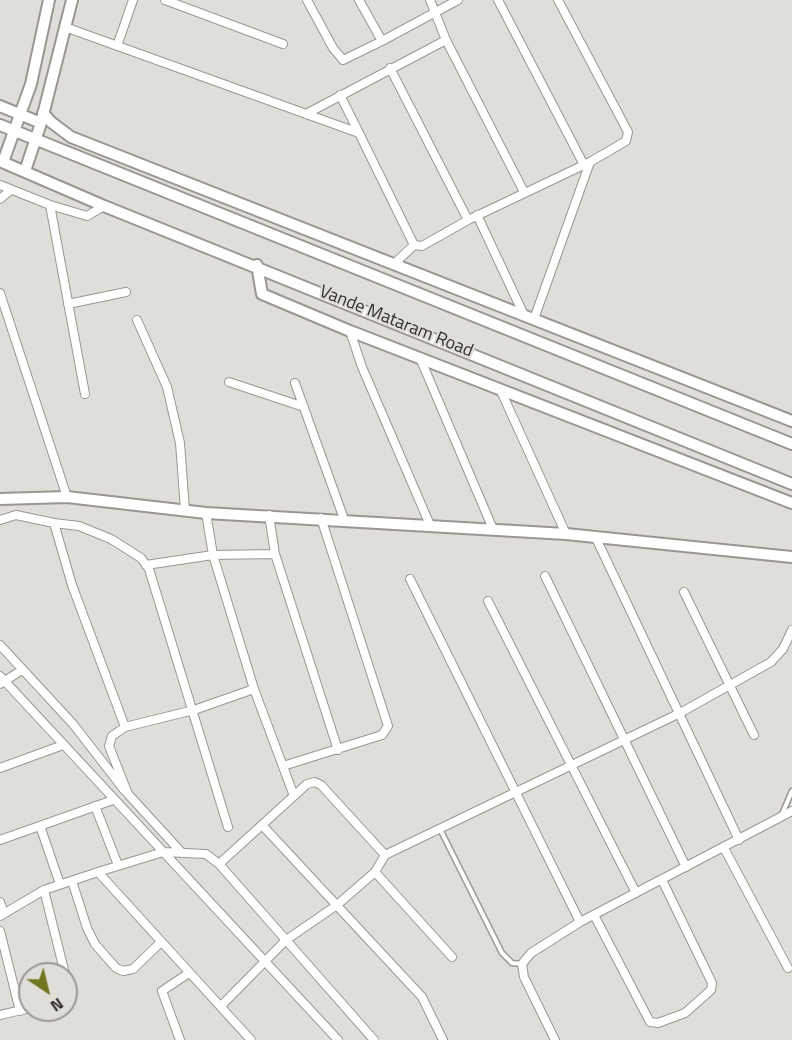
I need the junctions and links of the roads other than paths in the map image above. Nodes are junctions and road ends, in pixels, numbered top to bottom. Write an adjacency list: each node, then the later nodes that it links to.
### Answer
1 (49, 0): 21 (street)
2 (72, 0): 12 (street)
3 (133, 0): 16 (street)
4 (165, 0): 15 (street)
5 (307, 0): 14 (street)
6 (359, 0): 14 (street)
7 (430, 0): 11 (street)
8 (458, 0): 11 (street)
9 (498, 0): 30 (street)
10 (558, 0): 30 (street)
11 (436, 13): 13 (street); 14 (street)
12 (65, 27): 16 (street); 22 (street)
13 (446, 40): 17 (street); 34 (street)
14 (382, 41)
15 (283, 44)
16 (117, 46): 20 (street)
17 (390, 68): 18 (street); 39 (street)
18 (340, 95): 20 (street); 25 (street)
19 (0, 106): 21 (street)
20 (306, 114): 25 (street)
21 (22, 115): 22 (street); 24 (street)
22 (42, 118): 26 (street); 27 (street)
23 (0, 126): 24 (street, Vande Mataram Road)
24 (16, 132): 26 (street, Vande Mataram Road); 29 (street)
25 (358, 133): 40 (street)
26 (36, 140): 28 (street, Vande Mataram Road); 31 (street)
27 (83, 141): 28 (street); 41 (street)
28 (77, 156): 56 (street, Vande Mataram Road)
29 (2, 161): 31 (street, Vande Mataram Road)
30 (587, 163): 34 (street); 46 (street)
31 (25, 171): 37 (street, Vande Mataram Road)
32 (0, 185): 33 (street)
33 (11, 190): 35 (street); 36 (street)
34 (524, 192): 38 (street)
35 (0, 199)
36 (50, 205): 37 (street); 45 (street)
37 (104, 206): 42 (street, Vande Mataram Road)
38 (477, 215): 39 (street); 46 (street)
39 (468, 220): 40 (street)
40 (414, 245): 41 (street)
41 (394, 264): 46 (street)
42 (256, 265): 48 (street); 57 (street, Vande Mataram Road)
43 (126, 292): 45 (street)
44 (0, 293): 58 (street)
45 (68, 304): 53 (street)
46 (529, 317): 55 (street)
47 (137, 320): 61 (street)
48 (350, 331): 49 (street); 68 (street)
49 (420, 358): 52 (street); 69 (street)
50 (229, 382): 54 (street)
51 (295, 383): 54 (street)
52 (500, 389): 60 (street); 70 (street)
53 (85, 394)
54 (304, 407): 65 (street)
55 (792, 421)
56 (792, 444)
57 (792, 484)
58 (67, 497): 59 (street); 61 (street)
59 (0, 498)
60 (792, 503)
61 (186, 510): 62 (street)
62 (207, 513): 63 (street); 73 (street)
63 (269, 515): 64 (street); 72 (street)
64 (321, 518): 65 (street); 92 (street)
65 (344, 519): 68 (street)
66 (0, 520): 67 (street)
67 (54, 523): 75 (street); 88 (street)
68 (430, 525): 69 (street)
69 (493, 529): 70 (street)
70 (566, 534): 71 (street)
71 (595, 536): 74 (street); 87 (street)
72 (275, 554): 73 (street); 92 (street)
73 (213, 555): 75 (street); 85 (street)
74 (792, 557)
75 (146, 564): 86 (street)
76 (545, 576): 90 (street)
77 (410, 579): 97 (street)
78 (684, 592): 84 (street)
79 (488, 601): 93 (street)
80 (792, 630): 84 (street)
81 (0, 645): 82 (street)
82 (22, 670): 83 (street); 98 (street)
83 (2, 681): 91 (street)
84 (730, 683): 87 (street); 89 (street)
85 (254, 689): 86 (street); 94 (street)
86 (194, 710): 88 (street); 106 (street)
87 (681, 712): 90 (street); 109 (street)
88 (125, 727): 98 (street)
89 (754, 735)
90 (624, 738): 93 (street); 116 (street)
91 (63, 745): 95 (street); 100 (street)
92 (338, 750): 94 (street)
93 (571, 763): 97 (street); 123 (street)
94 (283, 766): 99 (street)
95 (0, 768)
96 (792, 791): 103 (lane)
97 (515, 792): 107 (street); 128 (street)
98 (128, 794): 112 (street)
99 (294, 796): 104 (street); 113 (street)
100 (113, 800): 101 (street); 111 (street)
101 (95, 806): 105 (street); 115 (street)
102 (792, 811): 103 (street)
103 (781, 817): 109 (street)
104 (262, 825): 114 (street); 125 (street)
105 (40, 826): 108 (street); 121 (street)
106 (228, 826)
107 (440, 828): 113 (street); 135 (lane)
108 (0, 840)
109 (739, 840): 110 (street)
110 (724, 848): 116 (street); 136 (street)
111 (163, 852): 112 (street); 115 (street); 134 (street)
112 (182, 853): 114 (street)
113 (385, 855): 118 (street)
114 (219, 864): 130 (street)
115 (118, 865): 117 (street)
116 (686, 867): 119 (street)
117 (98, 872): 120 (street); 131 (street)
118 (375, 872): 125 (street); 132 (street)
119 (662, 880): 123 (street); 127 (street)
120 (72, 881): 121 (street); 131 (street)
121 (60, 884): 122 (street)
122 (44, 890): 126 (street); 133 (street)
123 (636, 893): 127 (street)
124 (0, 902): 126 (street)
125 (337, 905): 130 (street); 146 (street)
126 (2, 914)
127 (594, 915): 128 (street)
128 (579, 922): 135 (street)
129 (0, 931): 138 (street)
130 (286, 940): 134 (street); 145 (street)
131 (161, 942): 137 (street)
132 (452, 957)
133 (63, 962)
134 (263, 962): 139 (street); 144 (street)
135 (522, 964): 147 (street)
136 (788, 968)
137 (189, 973): 139 (street); 142 (street)
138 (18, 1003)
139 (220, 1006): 143 (street)
140 (18, 1011): 141 (street)
141 (0, 1015)
142 (180, 1040)
143 (251, 1040)
144 (338, 1040)
145 (374, 1040)
146 (444, 1040)
147 (555, 1040)

